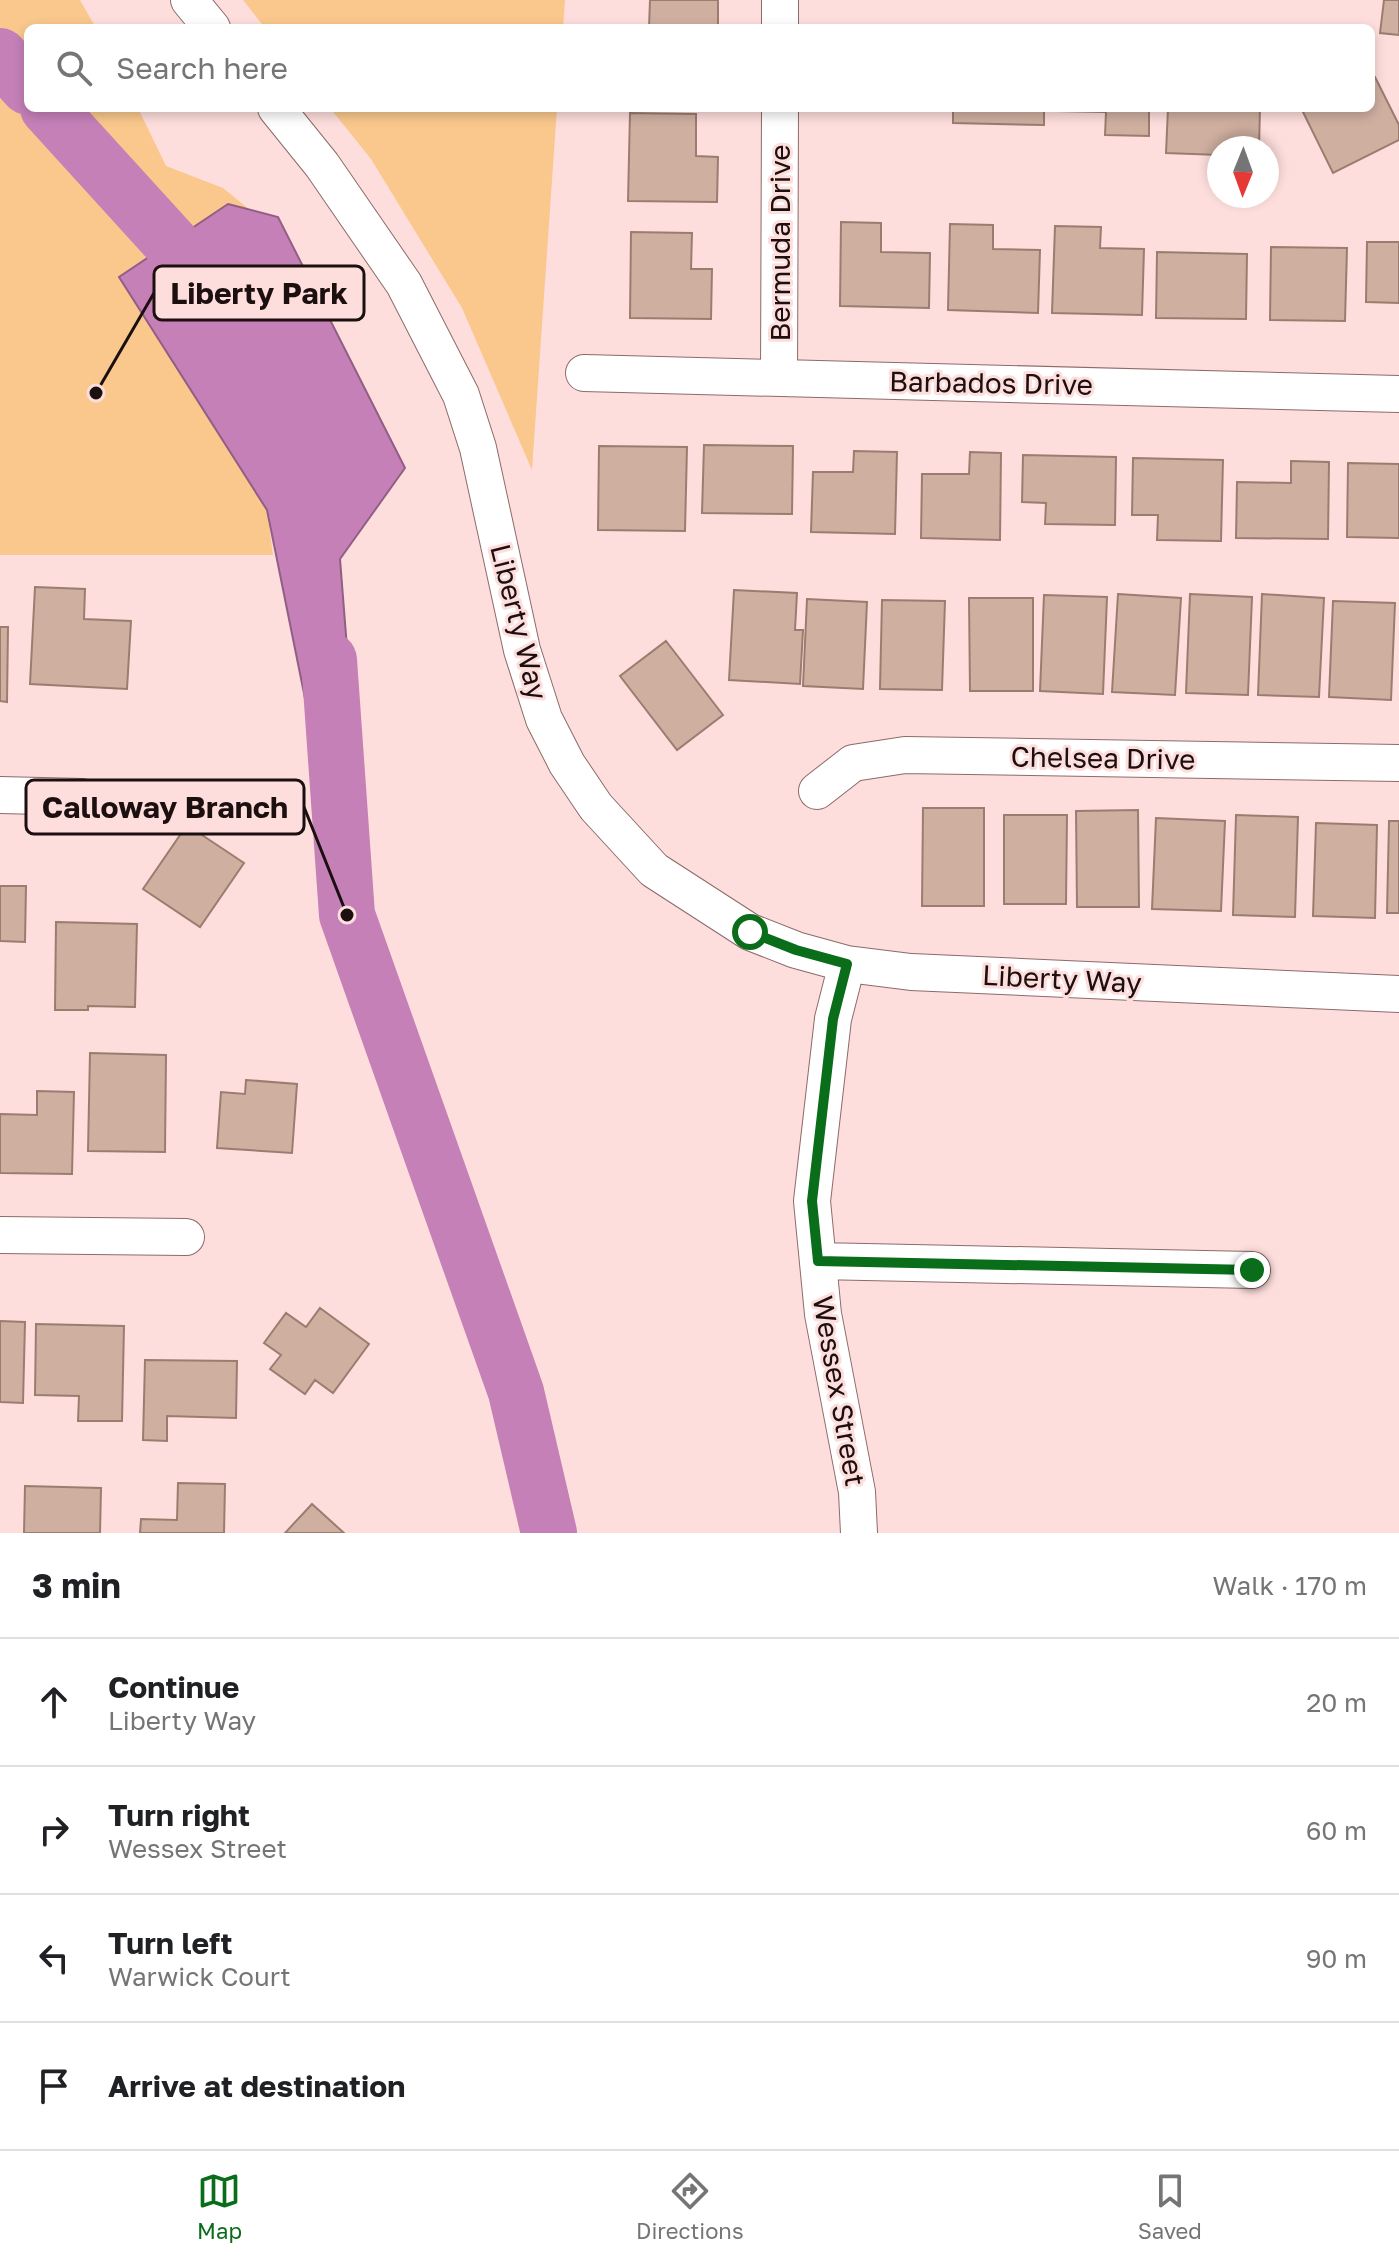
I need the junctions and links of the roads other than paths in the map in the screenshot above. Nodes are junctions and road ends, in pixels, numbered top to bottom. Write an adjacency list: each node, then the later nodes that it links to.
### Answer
1 (189, 0): 3 (street)
2 (780, 0): 4 (street)
3 (209, 24)
4 (780, 24)
5 (279, 112): 14 (street, Liberty Way)
6 (780, 112): 8 (street, Bermuda Drive)
7 (584, 373): 8 (street, Barbados Drive)
8 (779, 378): 9 (street, Barbados Drive)
9 (1399, 394)
10 (1399, 763): 11 (street, Chelsea Drive)
11 (817, 791)
12 (0, 795): 13 (street)
13 (82, 797)
14 (847, 964): 15 (street, Liberty Way); 18 (street, Wessex Street)
15 (1399, 994)
16 (0, 1235): 17 (street)
17 (186, 1237)
18 (818, 1261): 19 (street); 20 (street, Wessex Street)
19 (1252, 1270)
20 (859, 1533)

